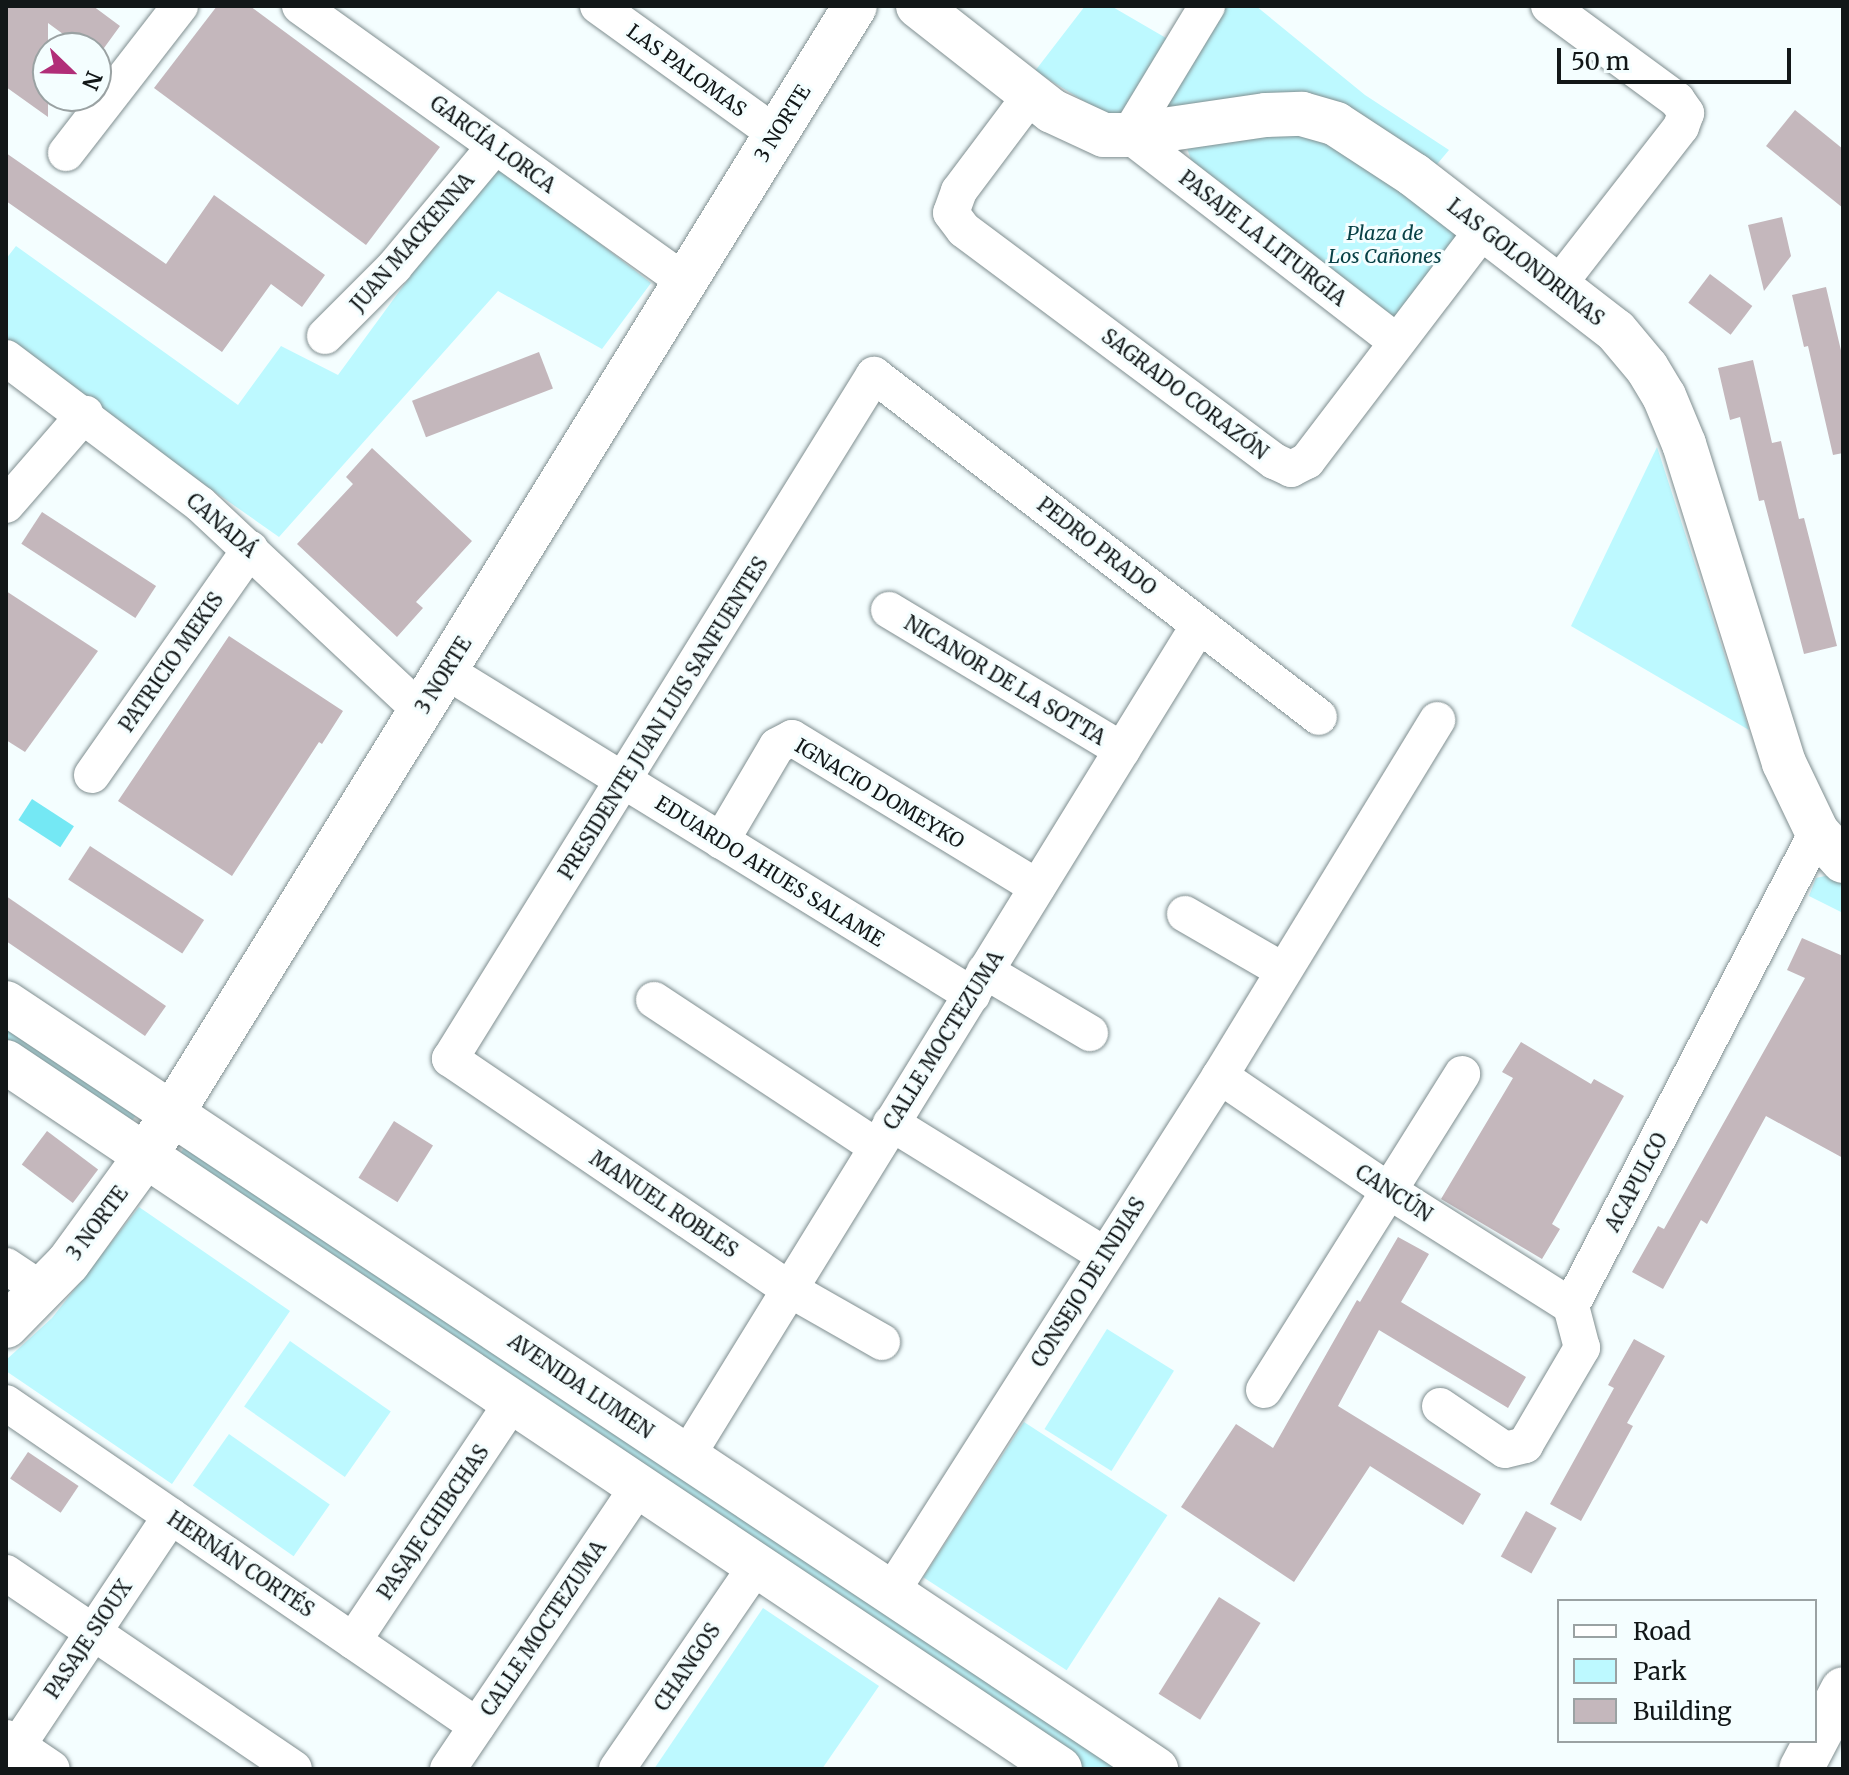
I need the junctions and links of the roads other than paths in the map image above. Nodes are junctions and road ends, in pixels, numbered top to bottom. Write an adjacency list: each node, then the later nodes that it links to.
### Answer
1 (180, 6): 12 (street)
2 (300, 6): 11 (street, GARCÍA LORCA)
3 (598, 6): 9 (street, LAS PALOMAS)
4 (855, 6): 9 (street, 3 NORTE)
5 (918, 6): 8 (street, LAS GOLONDRINAS)
6 (1207, 6): 10 (street)
7 (1549, 6): 15 (street)
8 (1031, 95): 10 (street, LAS GOLONDRINAS); 17 (street, SAGRADO CORAZÓN)
9 (776, 134): 14 (street, 3 NORTE)
10 (1129, 135): 13 (street, LAS GOLONDRINAS); 17 (street, PASAJE LA LITURGIA)
11 (495, 146): 14 (street, GARCÍA LORCA); 16 (street, JUAN MACKENNA)
12 (66, 153)
13 (1483, 230): 15 (street, LAS GOLONDRINAS); 17 (street, SAGRADO CORAZÓN)
14 (685, 282): 25 (street, 3 NORTE)
15 (1557, 286): 33 (street, LAS GOLONDRINAS)
16 (325, 336)
17 (1396, 341)
18 (6, 358): 20 (street, CANADÁ)
19 (874, 375): 24 (street, PEDRO PRADO); 31 (street, PRESIDENTE JUAN LUIS SANFUENTES)
20 (85, 414): 21 (street); 22 (street, CANADÁ)
21 (6, 505)
22 (250, 549): 26 (street, CANADÁ); 30 (street, PATRICIO MEKIS)
23 (889, 610): 29 (street, NICANOR DE LA SOTTA)
24 (1199, 625): 27 (street, PEDRO PRADO); 29 (street, CALLE MOCTEZUMA)
25 (446, 671): 26 (street, 3 NORTE); 31 (street, EDUARDO AHUES SALAME)
26 (421, 711): 45 (street, 3 NORTE)
27 (1319, 717)
28 (1437, 720): 36 (street, CONSEJO DE INDIAS)
29 (1122, 750): 34 (street, CALLE MOCTEZUMA)
30 (92, 775)
31 (624, 781): 32 (street, EDUARDO AHUES SALAME); 41 (street, PRESIDENTE JUAN LUIS SANFUENTES)
32 (721, 841): 34 (street, IGNACIO DOMEYKO); 37 (street, EDUARDO AHUES SALAME)
33 (1830, 847): 53 (street, ACAPULCO)
34 (1037, 887): 37 (street, CALLE MOCTEZUMA)
35 (1185, 914): 36 (street)
36 (1282, 970): 44 (street, CONSEJO DE INDIAS)
37 (978, 983): 40 (street, EDUARDO AHUES SALAME); 46 (street, CALLE MOCTEZUMA)
38 (654, 1000): 46 (street)
39 (6, 1003): 45 (street, AVENIDA LUMEN)
40 (1090, 1033)
41 (450, 1059): 51 (street, MANUEL ROBLES)
42 (6, 1062): 47 (street)
43 (1462, 1074): 48 (street)
44 (1220, 1076): 48 (street, CANCÚN); 49 (street, CONSEJO DE INDIAS)
45 (172, 1115): 47 (street, 3 NORTE); 60 (street, AVENIDA LUMEN)
46 (884, 1135): 49 (street); 51 (street, CALLE MOCTEZUMA)
47 (145, 1157): 52 (street, 3 NORTE); 58 (street)
48 (1389, 1191): 53 (street, CANCÚN); 56 (street)
49 (1105, 1255): 65 (street, CONSEJO DE INDIAS)
50 (6, 1266): 52 (street)
51 (789, 1289): 55 (street, MANUEL ROBLES); 60 (street, CALLE MOCTEZUMA)
52 (42, 1290): 54 (street, 3 NORTE)
53 (1571, 1306): 59 (street)
54 (6, 1326)
55 (882, 1342)
56 (1264, 1390)
57 (6, 1403): 62 (street, HERNÁN CORTÉS)
58 (512, 1403): 61 (street); 67 (street, PASAJE CHIBCHAS)
59 (1440, 1406)
60 (687, 1456): 65 (street, AVENIDA LUMEN)
61 (638, 1487): 63 (street); 70 (street, CALLE MOCTEZUMA)
62 (171, 1516): 66 (street, PASAJE SIOUX); 67 (street, HERNÁN CORTÉS)
63 (756, 1566): 72 (street); 75 (street, CHANGOS)
64 (6, 1573): 66 (street)
65 (892, 1591): 76 (street, AVENIDA LUMEN)
66 (93, 1632): 69 (street, PASAJE SIOUX); 74 (street)
67 (353, 1641): 70 (street, HERNÁN CORTÉS)
68 (1843, 1689): 71 (street)
69 (10, 1749): 73 (street)
70 (466, 1754)
71 (1815, 1764)
72 (1046, 1765)
73 (52, 1769)
74 (294, 1769)
75 (617, 1769)
76 (1156, 1769)

